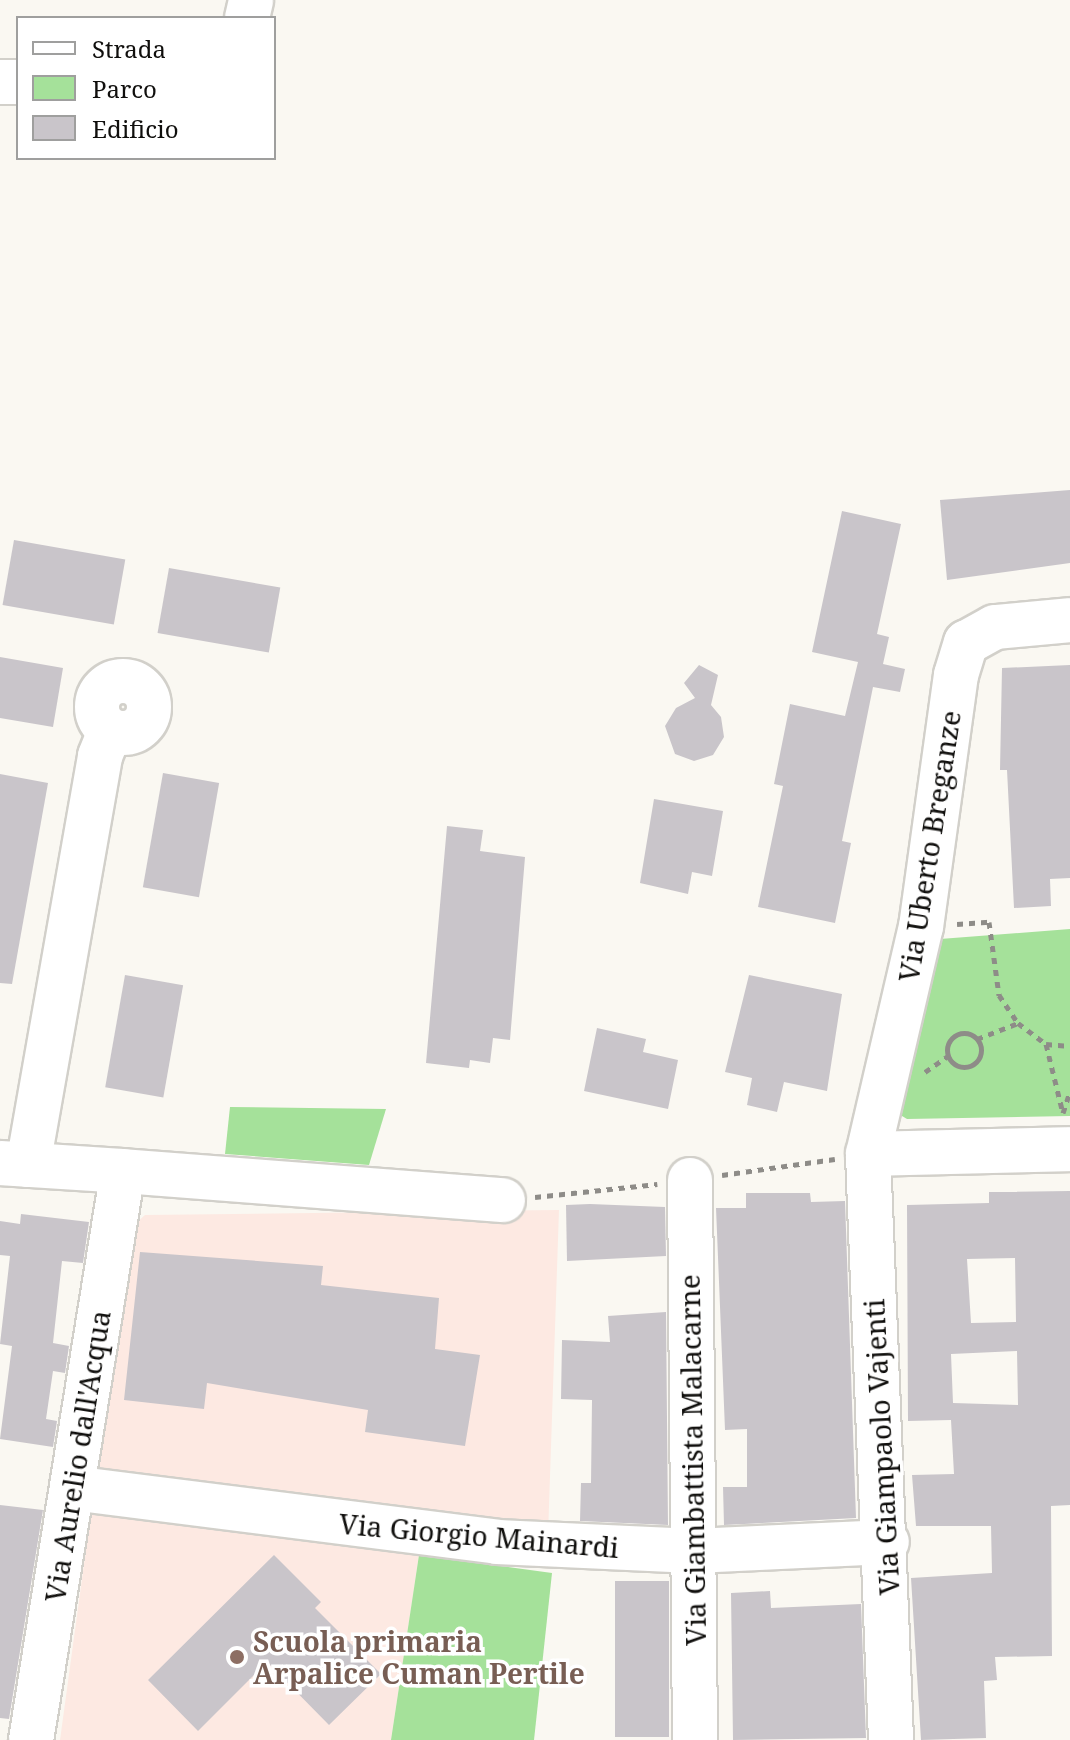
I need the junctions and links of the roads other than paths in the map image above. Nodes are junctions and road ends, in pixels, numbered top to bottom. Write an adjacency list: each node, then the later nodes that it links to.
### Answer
1 (1070, 620): 4 (street, Via Uberto Breganze)
2 (110, 731): 5 (street)
3 (1066, 1131): 4 (street)
4 (868, 1154): 10 (street, Via Giampaolo Vajenti)
5 (14, 1164): 6 (street)
6 (123, 1171): 8 (street); 9 (street, Via Aurelio dall'Acqua)
7 (690, 1180): 11 (street, Via Giambattista Malacarne)
8 (503, 1200)
9 (72, 1488): 11 (street, Via Giorgio Mainardi); 12 (street, Via Aurelio dall'Acqua)
10 (887, 1542): 11 (street, Via Giorgio Mainardi); 14 (street, Via Giampaolo Vajenti)
11 (694, 1551): 13 (street, Via Giambattista Malacarne)
12 (31, 1740)
13 (695, 1740)
14 (891, 1740)

